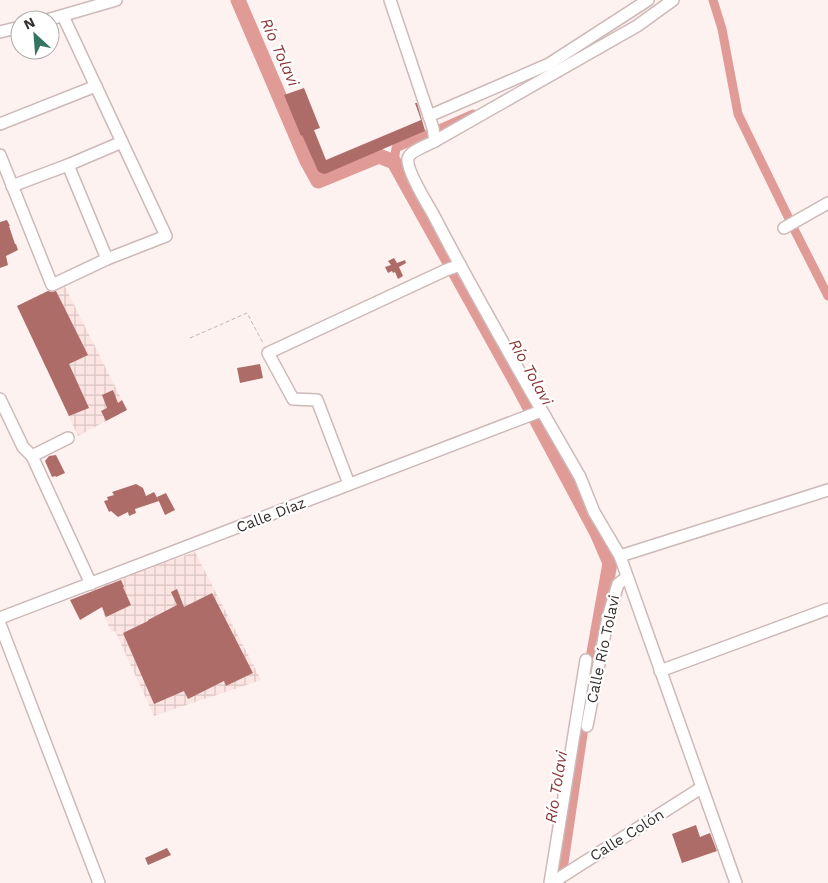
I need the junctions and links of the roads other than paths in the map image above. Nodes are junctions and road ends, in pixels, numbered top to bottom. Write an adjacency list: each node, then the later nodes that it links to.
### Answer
1 (116, 0): 5 (street)
2 (390, 0): 8 (street)
3 (648, 0): 8 (street)
4 (674, 0): 10 (street)
5 (63, 16): 6 (street); 7 (street)
6 (60, 17)
7 (96, 86): 9 (street); 11 (street)
8 (429, 116): 10 (street)
9 (0, 124)
10 (435, 135): 18 (street)
11 (122, 142): 13 (street); 17 (street)
12 (0, 155): 14 (street)
13 (68, 164): 14 (street); 17 (street)
14 (12, 186): 17 (street)
15 (828, 203): 16 (street)
16 (784, 228)
17 (107, 259)
18 (454, 268): 20 (street); 23 (street)
19 (0, 399): 22 (street)
20 (534, 413): 23 (street, Calle Díaz); 25 (street)
21 (68, 438): 22 (street)
22 (32, 456): 27 (street)
23 (349, 484): 27 (street, Calle Díaz)
24 (828, 490): 25 (street)
25 (620, 556): 26 (street)
26 (627, 577): 32 (street); 33 (street, Calle Río Tolavi)
27 (91, 584): 29 (street, Calle Díaz)
28 (828, 609): 32 (street)
29 (0, 618)
30 (0, 624): 36 (street)
31 (586, 660): 37 (street, Calle Río Tolavi)
32 (660, 671): 34 (street)
33 (587, 726)
34 (701, 788): 35 (street, Calle Colón); 38 (street)
35 (557, 880)
36 (99, 883)
37 (550, 883)
38 (736, 883)

